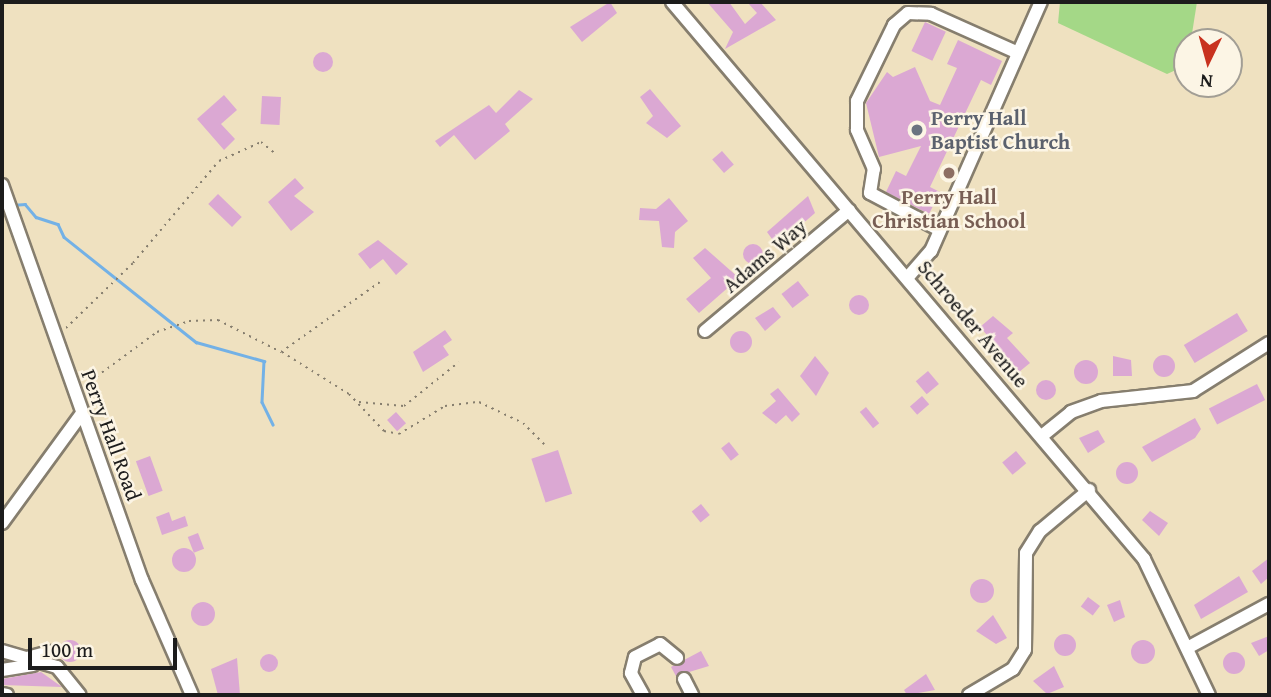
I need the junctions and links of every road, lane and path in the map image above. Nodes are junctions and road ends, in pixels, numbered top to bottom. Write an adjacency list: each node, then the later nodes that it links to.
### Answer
1 (671, 2): 6 (street, Schroeder Avenue)
2 (1041, 2): 3 (street)
3 (1018, 53): 7 (street); 7 (street)
4 (276, 154): 11 (path)
5 (2, 185): 11 (street, Perry Hall Road)
6 (849, 210): 8 (street, Schroeder Avenue); 10 (street, Adams Way)
7 (938, 229): 8 (street)
8 (908, 277): 18 (street, Schroeder Avenue)
9 (380, 282): 13 (path)
10 (705, 331)
11 (55, 336): 15 (street, Perry Hall Road)
12 (1269, 344): 18 (street)
13 (281, 352): 15 (path); 16 (path)
14 (459, 362): 16 (path)
15 (75, 392): 17 (street, Perry Hall Road)
16 (357, 402): 19 (path)
17 (83, 412): 21 (street); 32 (street, Perry Hall Road)
18 (1043, 435): 20 (street, Schroeder Avenue)
19 (544, 444)
20 (1089, 490): 23 (street, Schroeder Avenue); 35 (street)
21 (2, 523)
22 (1269, 604): 23 (street)
23 (1189, 648): 36 (street, Schroeder Avenue)
24 (2, 651): 27 (street); 29 (street)
25 (50, 652): 27 (street)
26 (677, 658): 33 (street)
27 (21, 660): 28 (street)
28 (37, 664): 29 (street); 31 (street)
29 (2, 669)
30 (684, 680): 34 (street)
31 (80, 695)
32 (192, 695)
33 (643, 695)
34 (692, 695)
35 (969, 695)
36 (1209, 695)

